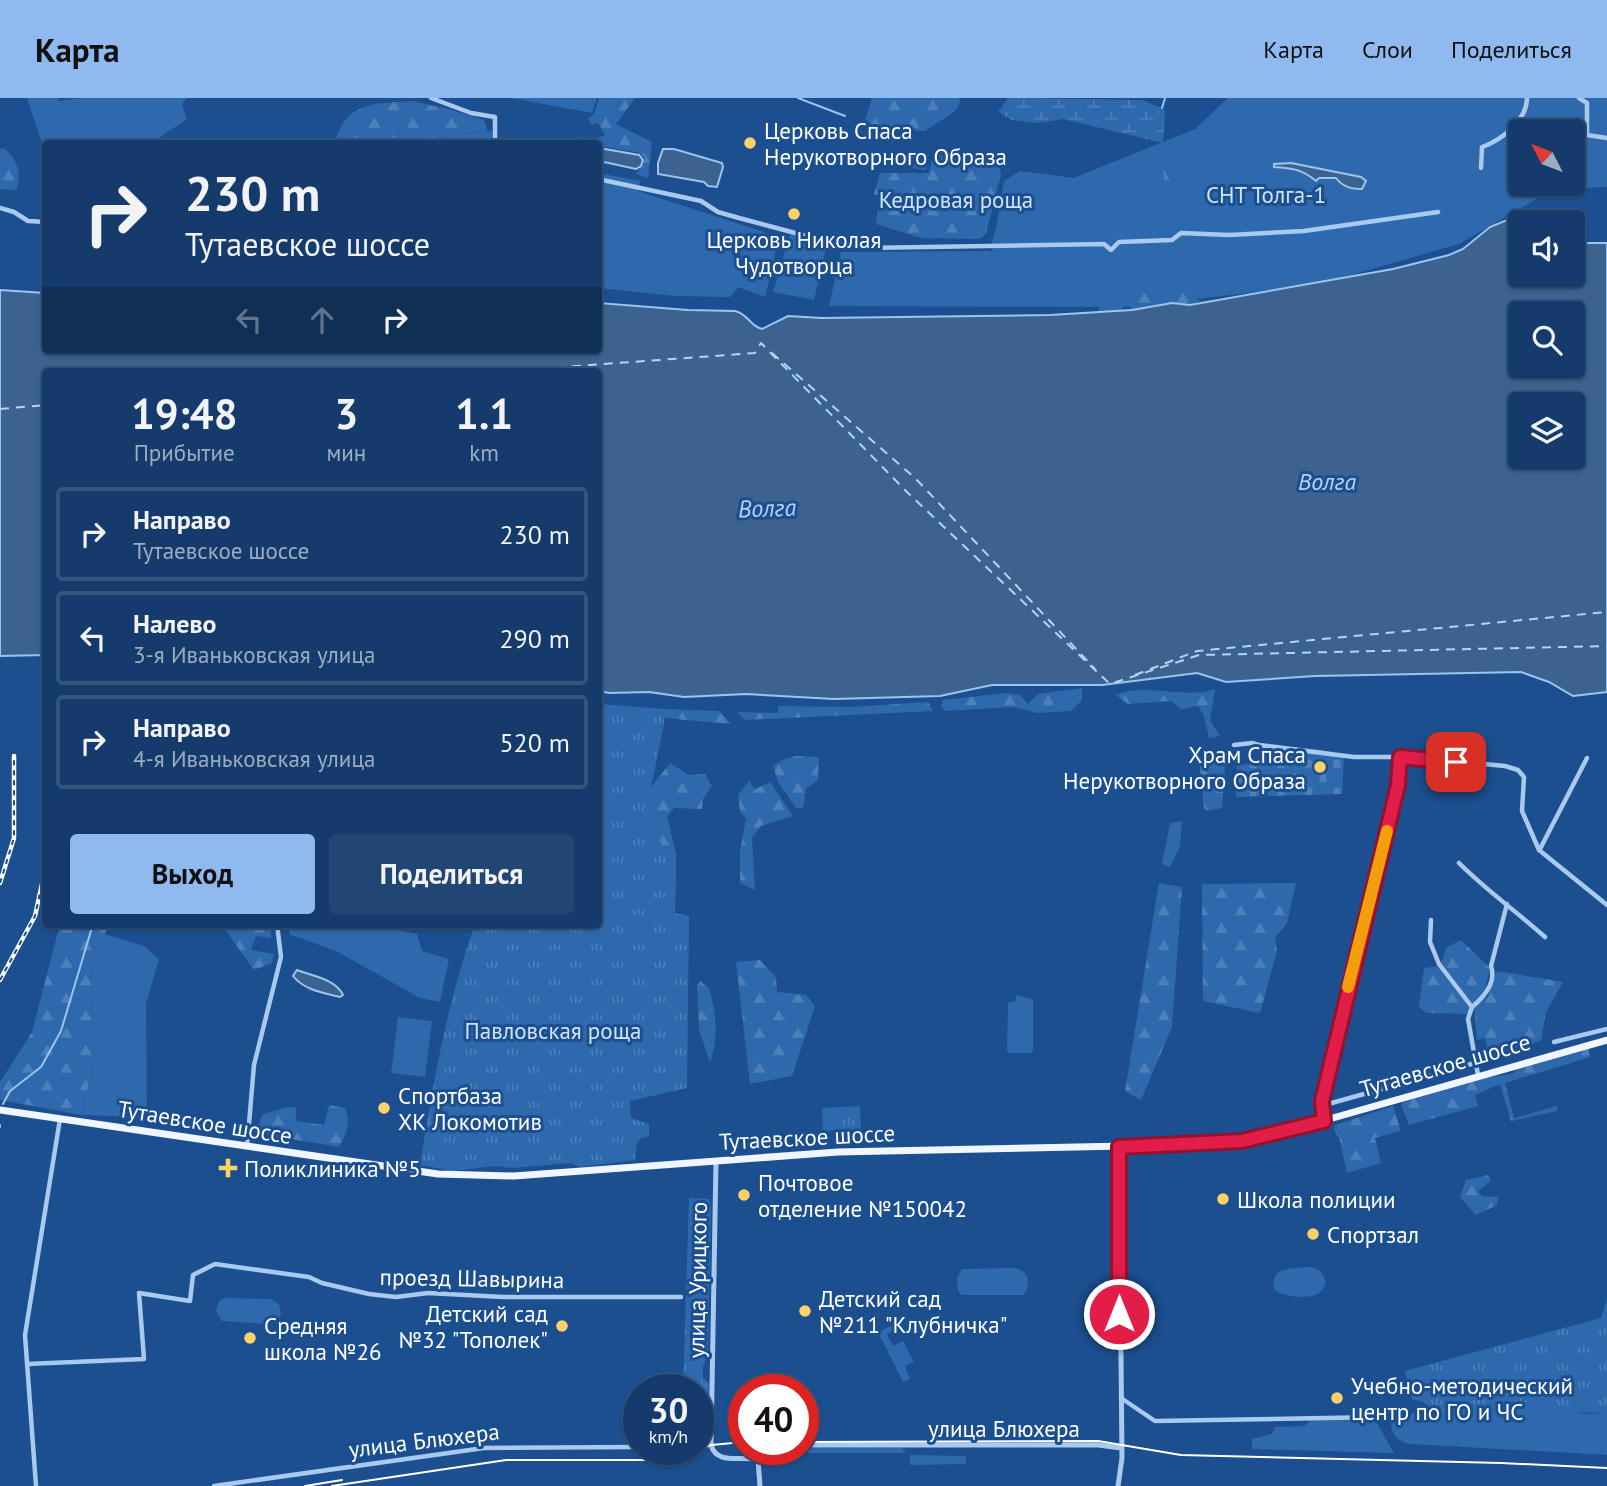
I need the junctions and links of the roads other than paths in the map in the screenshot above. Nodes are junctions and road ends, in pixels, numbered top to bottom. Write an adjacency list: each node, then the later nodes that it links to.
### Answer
1 (431, 98): 5 (street)
2 (1527, 98): 6 (street)
3 (1582, 99): 4 (street)
4 (1607, 138)
5 (495, 140)
6 (1481, 168)
7 (602, 180): 9 (street)
8 (0, 208): 10 (street)
9 (1438, 212)
10 (42, 222)
11 (1234, 745): 12 (street)
12 (1400, 757): 14 (street); 29 (street)
13 (1587, 758): 14 (street)
14 (1539, 850): 17 (street)
15 (1459, 863): 16 (street)
16 (1507, 904): 20 (street); 21 (street)
17 (1607, 905)
18 (1431, 920): 21 (street)
19 (277, 928): 34 (street)
20 (1545, 937)
21 (1472, 1007): 27 (street)
22 (1607, 1029): 23 (street)
23 (1587, 1033): 25 (street); 26 (street)
24 (1607, 1040): 26 (main road, Тутаевское шоссе)
25 (1554, 1042)
26 (1589, 1044): 28 (main road, Тутаевское шоссе)
27 (1475, 1063): 28 (street); 29 (street)
28 (1478, 1075): 32 (main road, Тутаевское шоссе)
29 (1321, 1106): 32 (street)
30 (0, 1110): 31 (main road, Тутаевское шоссе)
31 (60, 1119): 34 (main road, Тутаевское шоссе); 37 (street)
32 (1324, 1121): 33 (main road, Тутаевское шоссе)
33 (1119, 1147): 35 (main road, Тутаевское шоссе); 39 (street)
34 (247, 1148): 35 (main road, Тутаевское шоссе)
35 (716, 1161): 38 (street, улица Урицкого)
36 (681, 1297): 37 (street, проезд Шавырина)
37 (27, 1364): 45 (street)
38 (712, 1374)
39 (1120, 1397): 40 (street); 43 (street)
40 (1381, 1417)
41 (819, 1446): 43 (street, улица Блюхера)
42 (623, 1447): 46 (street, улица Блюхера)
43 (1121, 1448): 48 (street)
44 (758, 1465): 47 (street)
45 (36, 1486)
46 (214, 1486)
47 (760, 1486)
48 (1118, 1486)

